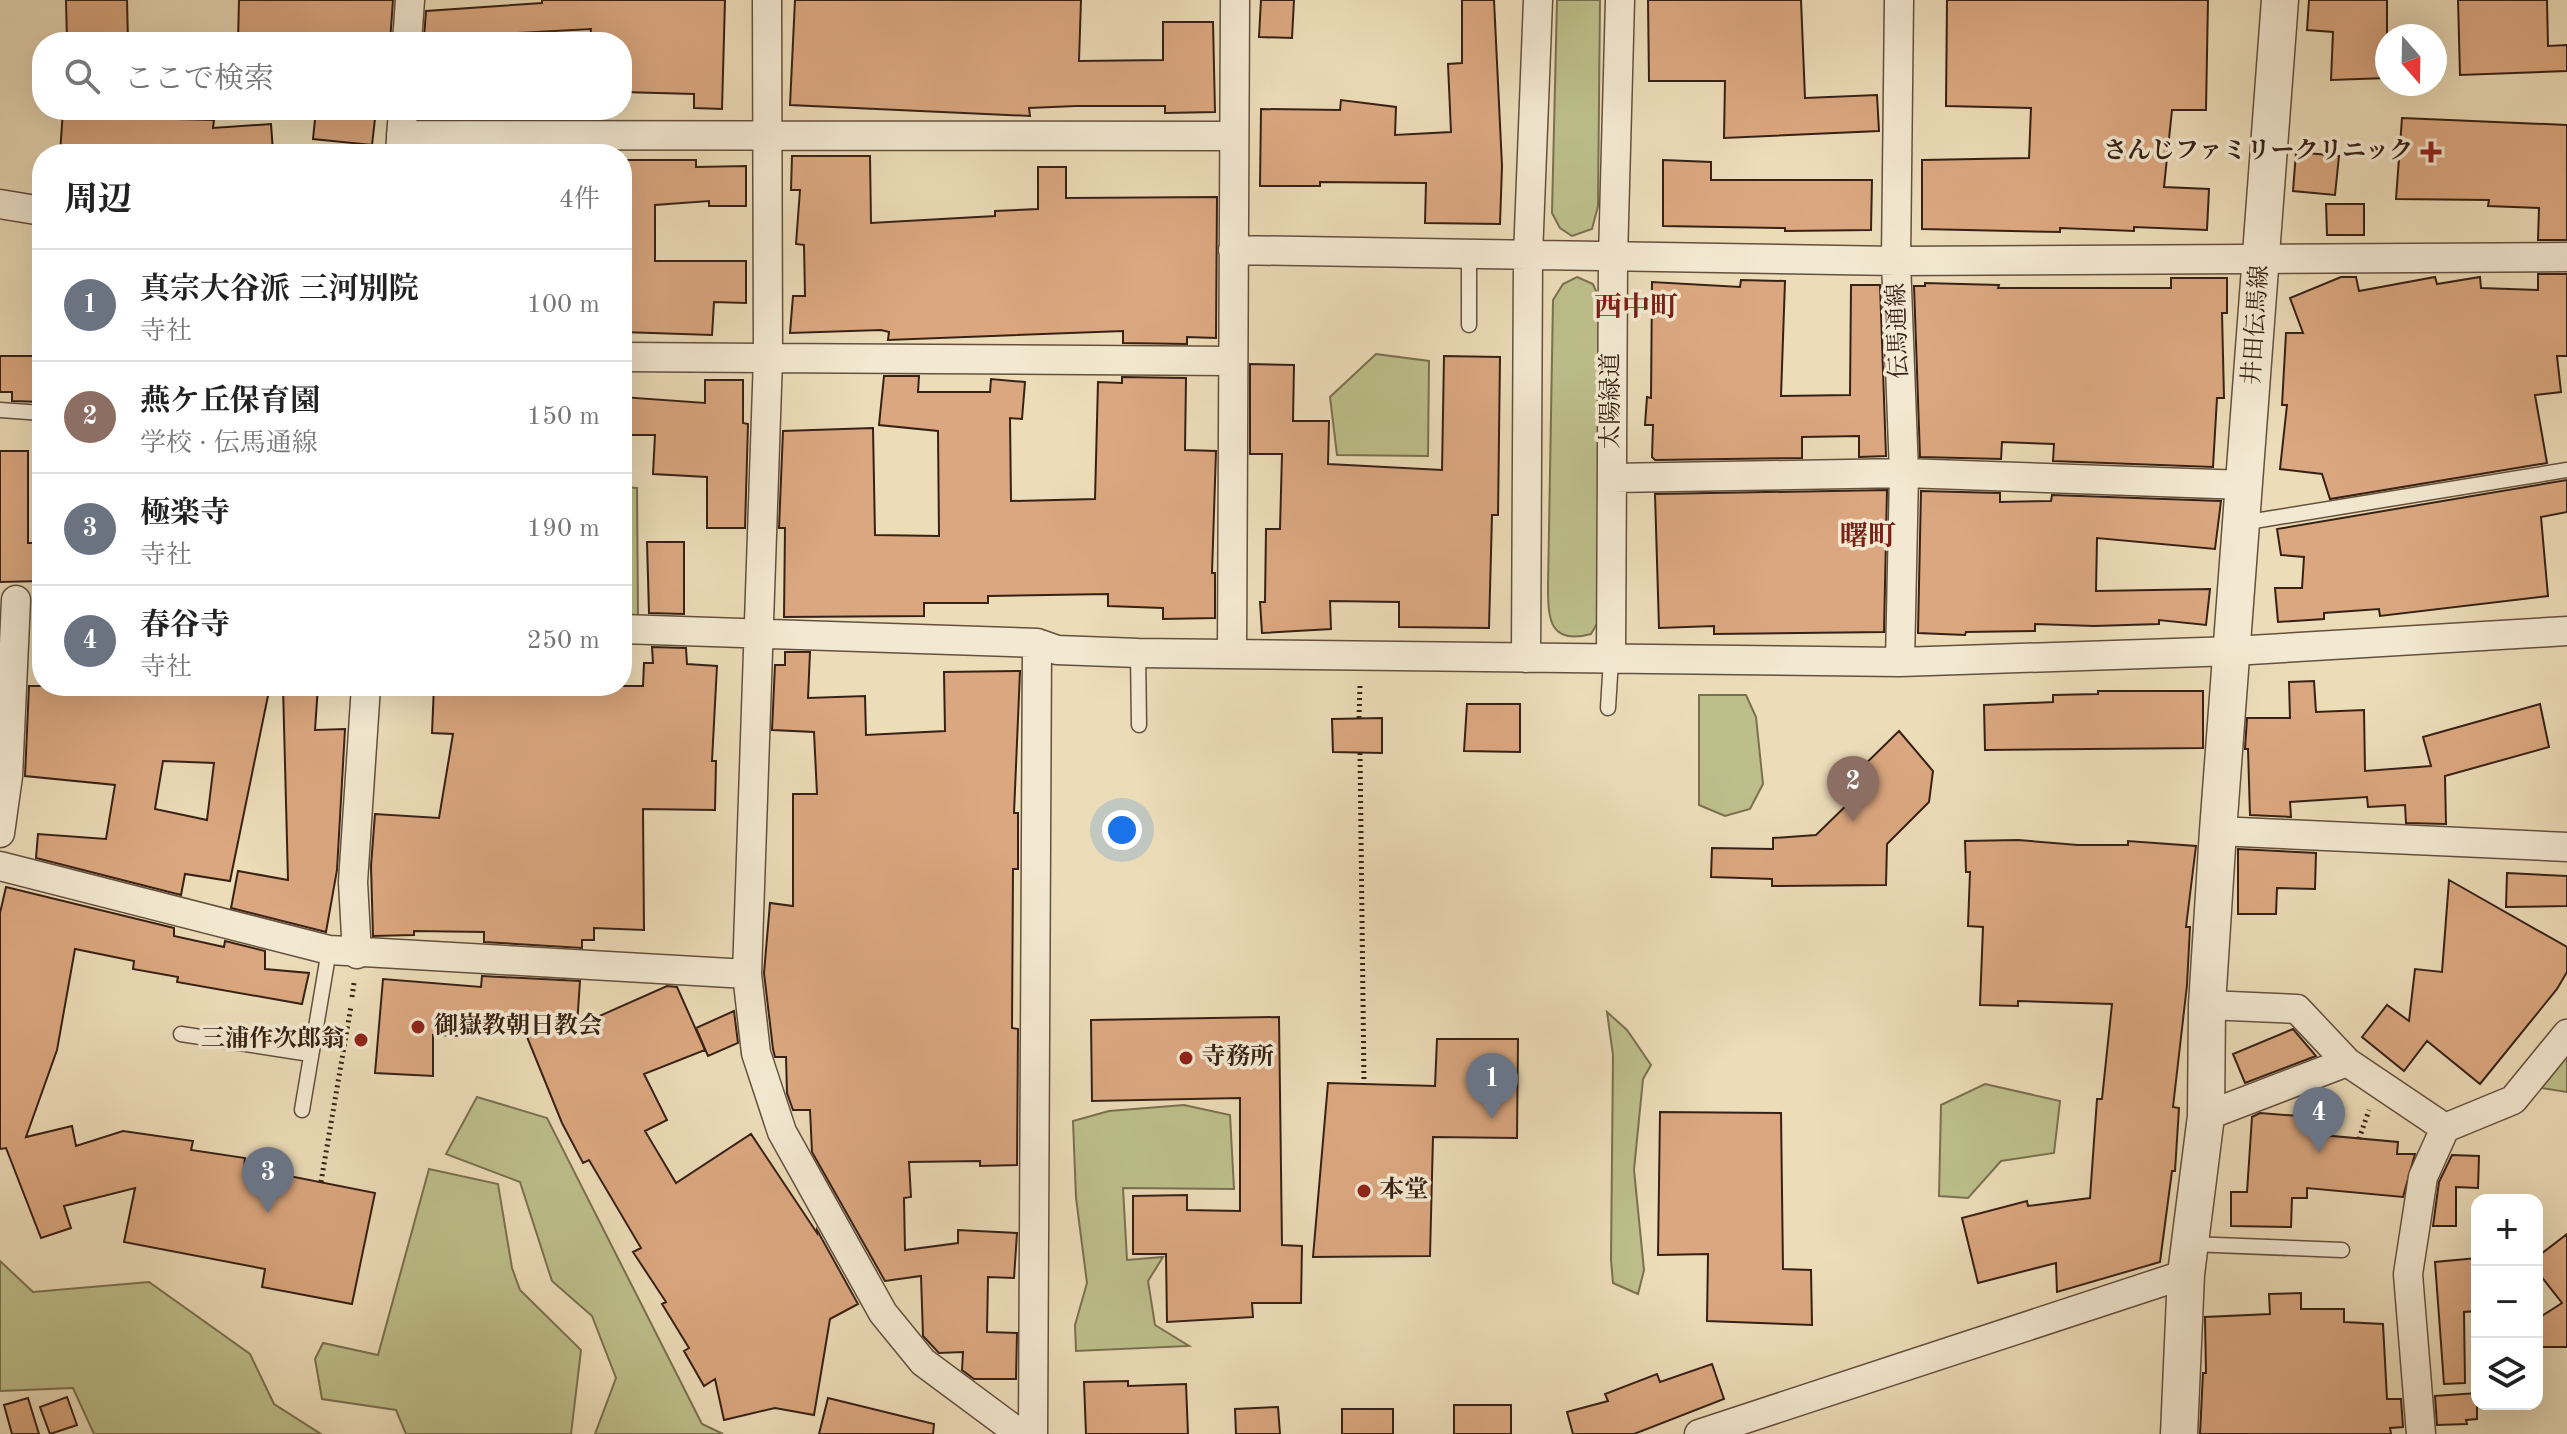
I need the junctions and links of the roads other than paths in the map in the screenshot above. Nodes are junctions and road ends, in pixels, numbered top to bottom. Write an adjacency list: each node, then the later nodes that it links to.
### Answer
1 (410, 0): 8 (street)
2 (767, 0): 10 (street)
3 (1235, 0): 11 (street)
4 (1538, 0): 16 (street)
5 (1620, 0): 18 (street, 太陽緑道)
6 (1899, 0): 20 (street, 伝馬通線)
7 (2280, 0): 19 (street, 井田伝馬線)
8 (408, 32)
9 (401, 133): 10 (street)
10 (766, 135): 11 (street); 23 (street)
11 (1233, 136): 14 (street)
12 (0, 204): 13 (street)
13 (32, 209)
14 (1233, 250): 15 (street); 24 (street)
15 (1469, 254): 16 (street); 21 (lane)
16 (1528, 256): 18 (street); 40 (street)
17 (2567, 257): 19 (street)
18 (1613, 258): 20 (street); 29 (street, 太陽緑道)
19 (2262, 258): 20 (street); 30 (street, 井田伝馬線)
20 (1896, 261): 28 (street, 伝馬通線)
21 (1469, 325)
22 (632, 357): 23 (street)
23 (768, 358): 24 (street); 35 (street)
24 (1232, 361): 39 (street)
25 (0, 410): 26 (lane)
26 (32, 412)
27 (2567, 470): 31 (lane)
28 (1904, 473): 29 (street); 30 (street); 42 (street, 伝馬通線)
29 (1612, 478): 41 (street, 太陽緑道)
30 (2245, 485): 31 (street, 井田伝馬線)
31 (2242, 524): 37 (street, 井田伝馬線)
32 (19, 600): 47 (street)
33 (632, 630): 35 (street)
34 (2567, 631): 37 (street)
35 (759, 636): 36 (street); 52 (street)
36 (1037, 643): 38 (street); 64 (street)
37 (2233, 651): 42 (street); 46 (street, 井田伝馬線)
38 (1138, 653): 39 (street); 45 (lane)
39 (1232, 654): 40 (street)
40 (1526, 658): 41 (street)
41 (1611, 659): 42 (street); 44 (lane)
42 (1900, 662)
43 (365, 696): 51 (street)
44 (1608, 708)
45 (1139, 725)
46 (2218, 831): 48 (street); 53 (street, 井田伝馬線)
47 (0, 833)
48 (2567, 847)
49 (0, 866): 50 (street)
50 (329, 950): 51 (street); 56 (lane)
51 (357, 954): 52 (street)
52 (747, 974): 63 (street)
53 (2207, 1005): 57 (street); 59 (street, 井田伝馬線)
54 (181, 1034): 56 (lane)
55 (2567, 1034): 60 (street)
56 (310, 1054): 58 (lane)
57 (2347, 1062): 59 (street); 60 (street)
58 (302, 1110)
59 (2206, 1116): 62 (street, 井田伝馬線)
60 (2445, 1128): 67 (street)
61 (2342, 1250): 62 (lane)
62 (2187, 1259): 65 (street); 66 (street, 井田伝馬線)
63 (1020, 1434)
64 (1033, 1434)
65 (1699, 1434)
66 (2179, 1434)
67 (2421, 1434)

